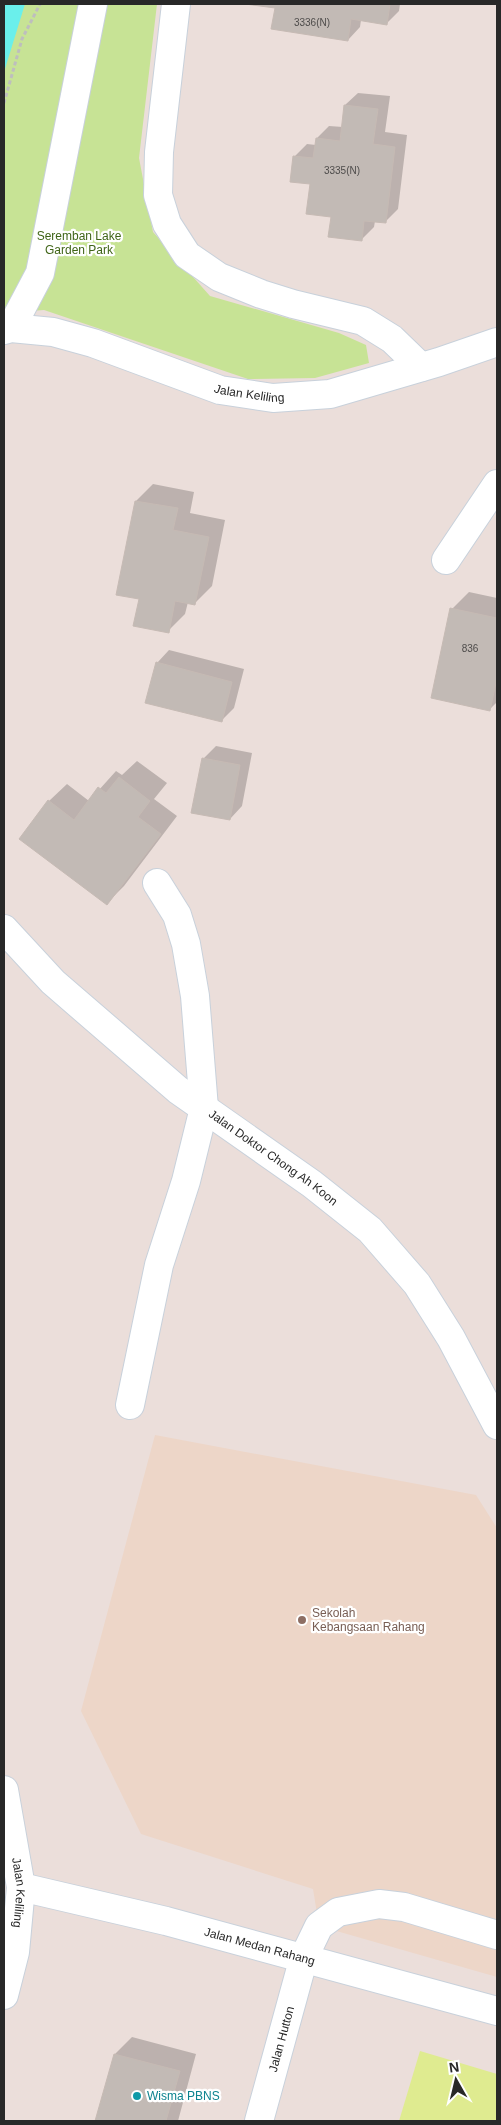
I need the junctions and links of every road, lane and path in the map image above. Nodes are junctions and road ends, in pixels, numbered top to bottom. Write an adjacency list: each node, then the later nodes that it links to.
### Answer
1 (40, 4): 4 (path)
2 (94, 4): 5 (street)
3 (176, 4): 7 (street)
4 (4, 103)
5 (7, 329): 7 (street, Jalan Keliling)
6 (497, 342): 7 (street, Jalan Keliling)
7 (421, 367)
8 (497, 484): 9 (street)
9 (446, 560)
10 (157, 883): 12 (street)
11 (4, 929): 12 (street, Jalan Doktor Chong Ah Koon)
12 (204, 1108): 13 (street); 14 (street, Jalan Doktor Chong Ah Koon)
13 (130, 1405)
14 (497, 1425)
15 (4, 1790): 16 (street, Jalan Keliling)
16 (21, 1887): 18 (street, Jalan Medan Rahang); 19 (street, Jalan Keliling)
17 (497, 1935): 18 (street, Jalan Hutton)
18 (304, 1958): 20 (street, Jalan Medan Rahang); 21 (street, Jalan Hutton)
19 (4, 1995)
20 (497, 2011)
21 (259, 2121)

